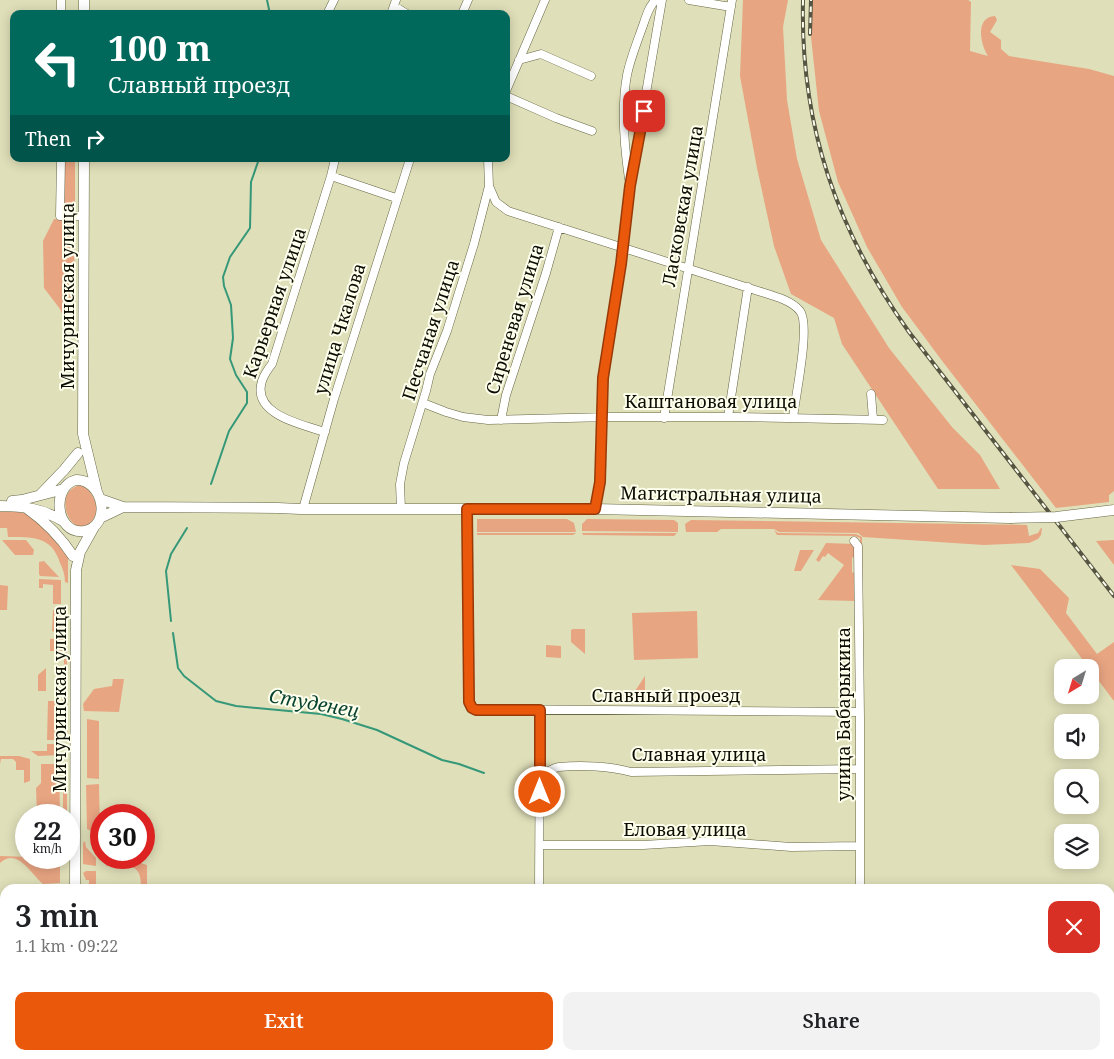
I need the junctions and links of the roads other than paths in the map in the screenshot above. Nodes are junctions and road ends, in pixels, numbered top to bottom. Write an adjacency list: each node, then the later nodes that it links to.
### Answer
1 (545, 0): 6 (street)
2 (656, 0): 18 (street)
3 (662, 0): 18 (street)
4 (689, 0): 5 (street)
5 (732, 4): 23 (street, Ласковская улица)
6 (519, 60): 7 (street); 8 (street)
7 (591, 76)
8 (510, 81)
9 (510, 98): 10 (street)
10 (592, 131)
11 (60, 162): 20 (street)
12 (84, 162): 20 (main road, Мичуринская улица)
13 (334, 162): 16 (street, Карьерная улица)
14 (409, 162): 19 (street, улица Чкалова)
15 (488, 162): 17 (street, Песчаная улица)
16 (331, 176): 19 (street); 34 (street, Карьерная улица)
17 (489, 186): 21 (street); 26 (street, Песчаная улица)
18 (630, 186): 22 (street)
19 (396, 198): 34 (street, улица Чкалова)
20 (84, 216): 35 (main road, Мичуринская улица)
21 (559, 227): 22 (street); 32 (street, Сиреневая улица)
22 (622, 248): 23 (street); 28 (street)
23 (688, 268): 24 (street); 29 (street, Ласковская улица)
24 (748, 287): 27 (street); 30 (street)
25 (871, 394): 31 (street)
26 (423, 403): 32 (street, Каштановая улица); 45 (street, Песчаная улица)
27 (728, 417): 29 (street, Каштановая улица); 30 (street, Каштановая улица)
28 (601, 418): 29 (street, Каштановая улица); 32 (street, Каштановая улица); 41 (street)
29 (664, 418)
30 (793, 418): 31 (street, Каштановая улица)
31 (873, 419): 33 (street, Каштановая улица)
32 (501, 420)
33 (883, 420)
34 (325, 432): 44 (street, улица Чкалова)
35 (83, 434): 36 (main road, Мичуринская улица); 39 (main road, Мичуринская улица)
36 (78, 453): 37 (main road, Мичуринская улица); 38 (main road)
37 (66, 486): 38 (main road); 39 (main road); 49 (main road)
38 (38, 496): 40 (main road)
39 (99, 496): 43 (main road); 48 (main road)
40 (3, 504): 42 (main road)
41 (595, 504): 46 (main road, Магистральная улица); 47 (main road, Магистральная улица, bridge)
42 (25, 507): 49 (main road); 52 (main road)
43 (123, 507): 44 (main road, Магистральная улица); 48 (main road)
44 (303, 509): 45 (main road, Магистральная улица)
45 (401, 509): 46 (main road, Магистральная улица)
46 (467, 509): 54 (street, Славный проезд)
47 (1114, 510)
48 (100, 518): 50 (main road)
49 (65, 524): 50 (main road); 52 (main road, Мичуринская улица)
50 (94, 527): 53 (main road, Мичуринская улица)
51 (854, 541): 55 (street, улица Бабарыкина)
52 (73, 556): 53 (main road, Мичуринская улица)
53 (76, 570): 60 (main road, Мичуринская улица)
54 (540, 710): 55 (street, Славный проезд); 57 (street)
55 (860, 712): 56 (street, улица Бабарыкина)
56 (860, 768): 57 (street, Славная улица); 59 (street, улица Бабарыкина)
57 (540, 774): 58 (street)
58 (540, 845): 59 (street, Еловая улица); 61 (street)
59 (859, 846): 62 (street, улица Бабарыкина)
60 (75, 884)
61 (539, 884)
62 (860, 884)

